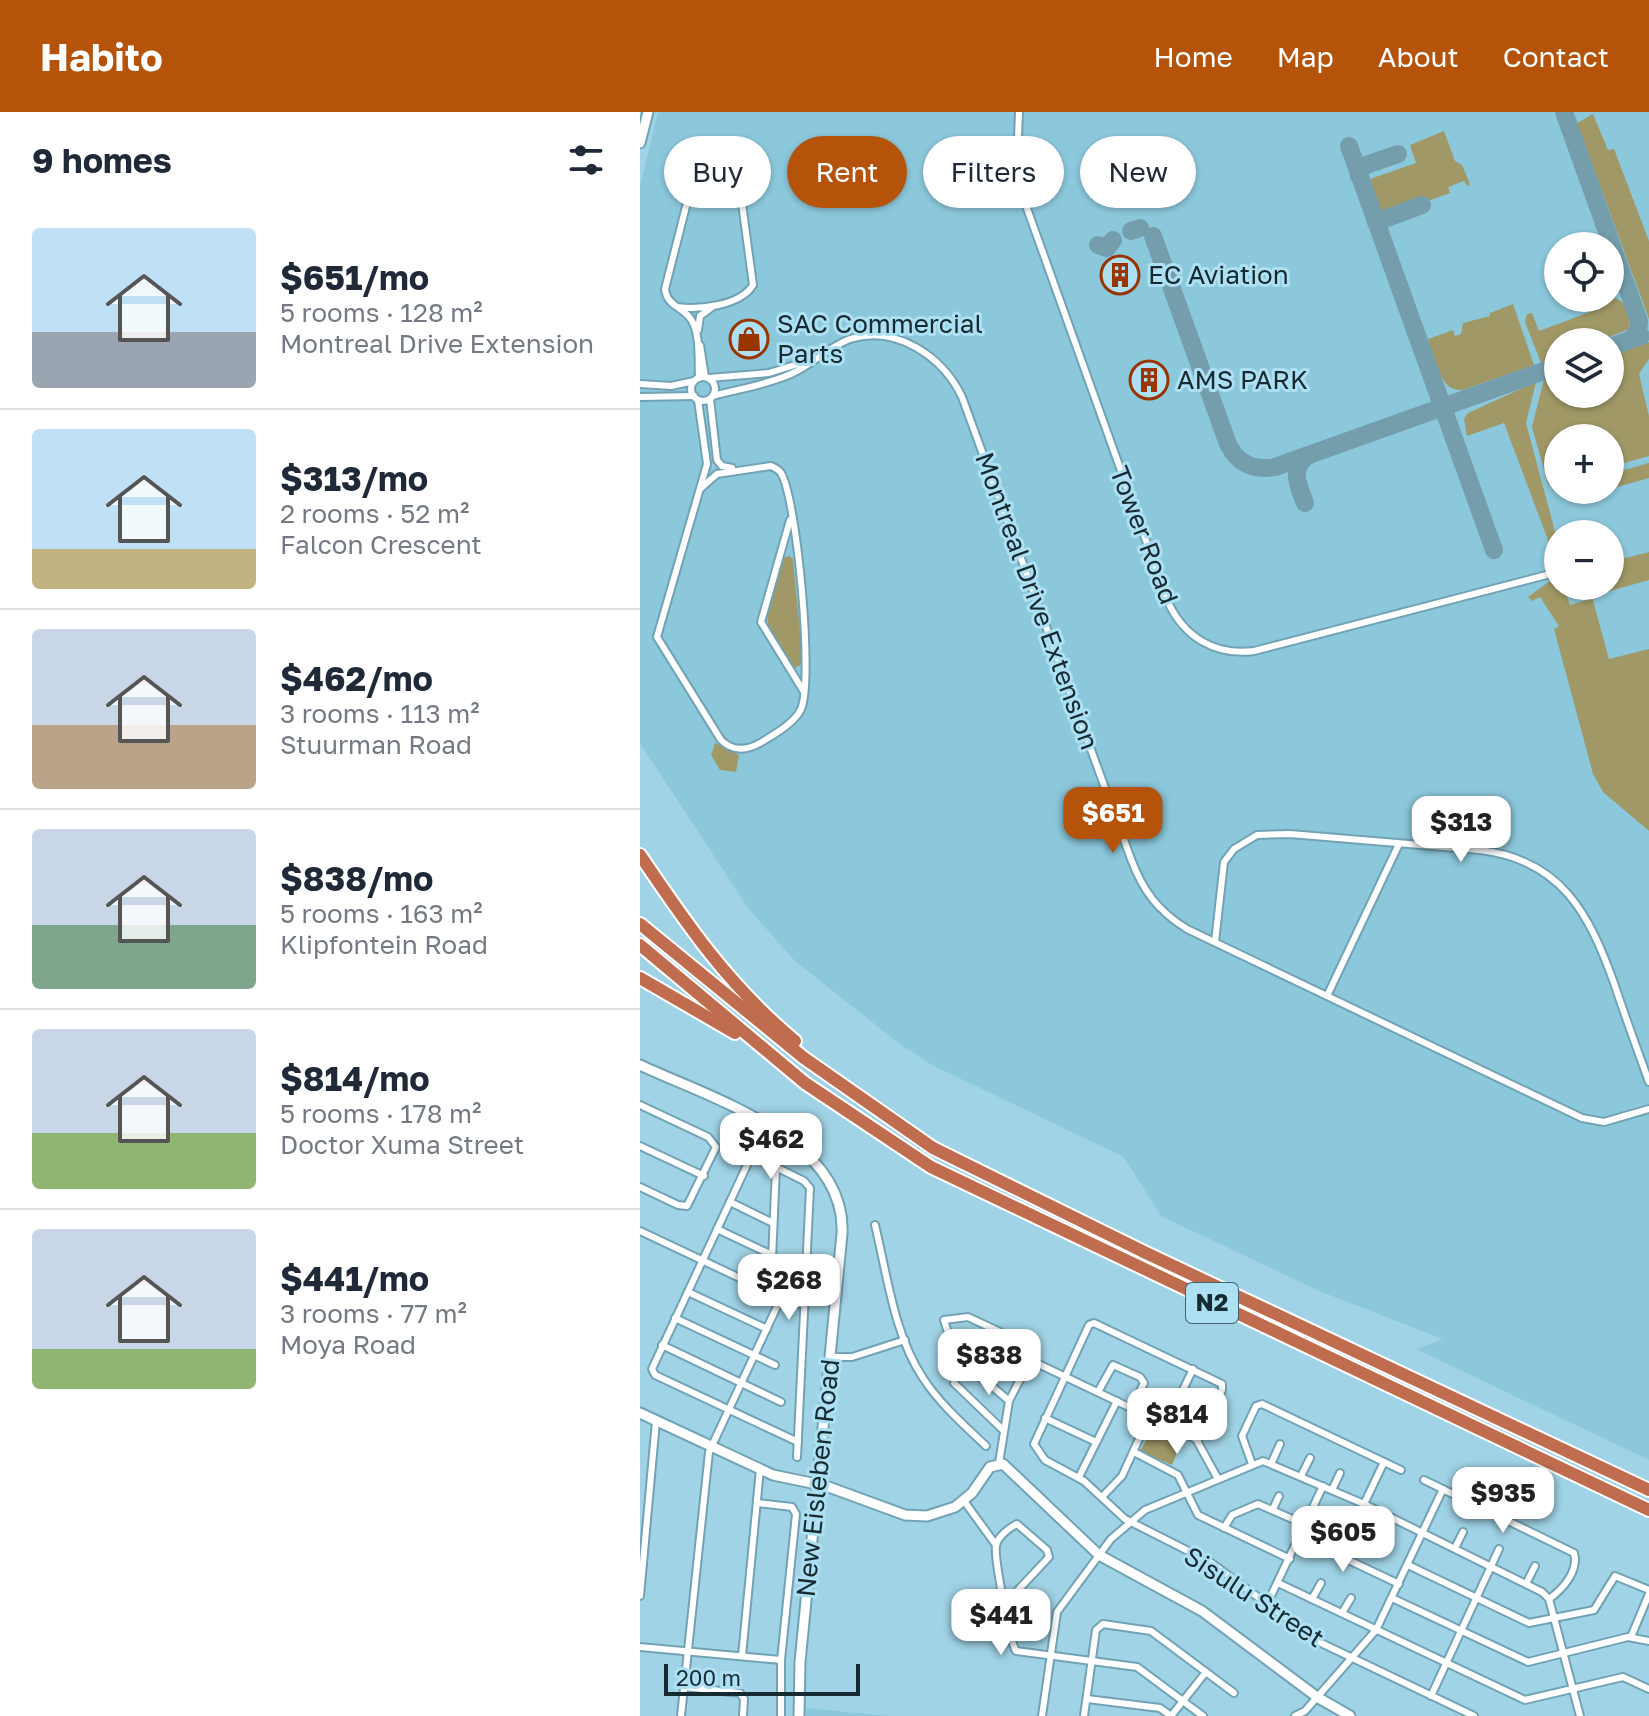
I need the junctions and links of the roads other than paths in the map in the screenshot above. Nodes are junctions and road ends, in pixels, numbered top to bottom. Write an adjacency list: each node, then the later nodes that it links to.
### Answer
1 (648, 112): 3 (street)
2 (1019, 112): 15 (street, Tower Road)
3 (640, 143)
4 (716, 305): 5 (street); 5 (street); 7 (street)
5 (677, 307): 7 (street)
6 (815, 359): 7 (street, Montreal Drive Extension); 11 (street, Montreal Drive Extension); 20 (street, Montreal Drive Extension)
7 (702, 378): 8 (street, Montreal Drive Extension); 10 (street); 11 (street)
8 (640, 384)
9 (640, 397): 10 (street)
10 (696, 398): 11 (street, Montreal Drive Extension); 13 (street)
11 (711, 398): 12 (street)
12 (740, 469): 13 (street); 14 (street)
13 (700, 489): 16 (street)
14 (791, 516): 16 (street); 16 (street)
15 (1544, 576)
16 (805, 693)
17 (1399, 844): 20 (street); 23 (street); 26 (street)
18 (640, 855): 28 (highway)
19 (640, 924): 28 (highway, N2)
20 (1215, 942): 23 (street, Montreal Drive Extension)
21 (640, 945): 25 (highway, N2)
22 (640, 978): 25 (highway)
23 (1327, 996): 29 (street, Montreal Drive Extension)
24 (640, 1065): 50 (street, New Eisleben Road)
25 (791, 1071): 103 (highway, N2)
26 (1649, 1082)
27 (640, 1105): 32 (street)
28 (868, 1107): 95 (highway, N2)
29 (1649, 1109)
30 (640, 1146): 32 (street)
31 (776, 1167): 34 (street); 35 (street); 44 (street)
32 (704, 1176): 33 (street)
33 (640, 1187)
34 (730, 1202): 35 (street); 37 (street)
35 (773, 1223): 39 (street)
36 (875, 1225): 47 (street)
37 (717, 1229): 39 (street); 40 (street)
38 (640, 1231): 40 (street)
39 (772, 1255): 41 (street)
40 (702, 1260): 41 (street); 42 (street)
41 (762, 1288): 43 (street)
42 (688, 1292): 45 (street); 46 (street)
43 (781, 1298): 44 (street); 46 (street)
44 (804, 1304): 70 (street)
45 (675, 1318): 48 (street); 49 (street)
46 (767, 1329): 49 (street)
47 (905, 1340): 50 (street); 74 (street)
48 (662, 1345): 55 (street); 62 (street)
49 (755, 1355): 52 (street); 55 (street)
50 (830, 1357): 91 (street, New Eisleben Road)
51 (1030, 1360): 54 (street); 58 (street); 58 (street)
52 (775, 1365)
53 (1193, 1369): 54 (street, Sisulu Street); 67 (street); 69 (street)
54 (1065, 1377): 57 (street); 65 (street, Sisulu Street)
55 (741, 1383): 60 (street); 62 (street)
56 (954, 1383): 68 (street)
57 (1098, 1392): 59 (street); 61 (street)
58 (1009, 1401): 68 (street)
59 (1117, 1401): 61 (street); 71 (street)
60 (781, 1402)
61 (1132, 1408): 64 (street)
62 (729, 1410): 70 (street); 73 (street)
63 (640, 1413): 66 (street)
64 (1149, 1417): 67 (street); 75 (street)
65 (1045, 1418): 71 (street); 87 (street, Sisulu Street)
66 (656, 1421): 73 (street); 89 (street)
67 (1166, 1425): 69 (street)
68 (1004, 1431): 80 (street)
69 (1198, 1440): 88 (street)
70 (798, 1442): 76 (street)
71 (1096, 1442): 87 (street)
72 (1280, 1444): 78 (street)
73 (711, 1446): 82 (street); 139 (street)
74 (986, 1446)
75 (1134, 1452): 96 (street); 98 (street)
76 (797, 1457)
77 (1310, 1458): 86 (street)
78 (1272, 1462): 81 (street); 86 (street)
79 (1384, 1462): 81 (street); 83 (street); 101 (street)
80 (999, 1463): 99 (street); 114 (street)
81 (1252, 1464): 88 (street)
82 (760, 1469): 91 (street); 100 (street)
83 (1401, 1470)
84 (1340, 1473): 94 (street)
85 (640, 1475): 89 (street)
86 (1301, 1476): 92 (street)
87 (1079, 1477): 98 (street, Sisulu Street)
88 (1218, 1479): 96 (street)
89 (651, 1480): 109 (street)
90 (1424, 1480): 93 (street)
91 (817, 1484): 99 (street); 159 (street, New Eisleben Road)
92 (1323, 1486): 94 (street); 105 (street)
93 (1443, 1489): 108 (street); 128 (street)
94 (1332, 1490): 101 (street)
95 (1649, 1490)
96 (1186, 1493): 104 (street); 106 (street)
97 (1279, 1496): 102 (street)
98 (1102, 1497): 104 (street, Sisulu Street)
99 (964, 1501): 111 (street)
100 (757, 1503): 141 (street); 144 (street)
101 (1364, 1504): 108 (street)
102 (1273, 1509): 105 (street); 106 (street)
103 (1649, 1510)
104 (1129, 1520): 114 (street); 131 (street, Sisulu Street)
105 (1306, 1525): 110 (street)
106 (1224, 1528): 115 (street)
107 (1463, 1532): 112 (street)
108 (1423, 1533): 112 (street); 116 (street)
109 (643, 1535): 124 (street)
110 (1300, 1537): 115 (street); 122 (street)
111 (996, 1545): 130 (street); 130 (street)
112 (1455, 1548): 117 (street)
113 (1499, 1549): 117 (street)
114 (1099, 1555): 142 (street); 153 (street)
115 (1290, 1559): 120 (street)
116 (1408, 1565): 122 (street); 129 (street)
117 (1493, 1565): 119 (street); 129 (street)
118 (1535, 1566): 119 (street)
119 (1527, 1582): 128 (street)
120 (1278, 1583): 127 (street); 131 (street)
121 (1321, 1583): 127 (street)
122 (1399, 1584): 126 (street)
123 (1649, 1592): 133 (street); 136 (street)
124 (640, 1595)
125 (1351, 1598): 132 (street)
126 (1392, 1598): 134 (street); 135 (street)
127 (1312, 1599): 132 (street)
128 (1549, 1599): 133 (street)
129 (1477, 1600): 133 (street); 135 (street)
130 (1005, 1604): 142 (street)
131 (1267, 1604): 143 (street, Sisulu Street)
132 (1342, 1613): 134 (street)
133 (1554, 1620): 140 (street)
134 (1376, 1630): 143 (street); 146 (street)
135 (1463, 1631): 140 (street); 146 (street)
136 (1631, 1637): 137 (street); 140 (street)
137 (1649, 1641)
138 (640, 1647): 139 (street)
139 (688, 1651): 141 (street); 148 (street)
140 (1563, 1654): 149 (street)
141 (742, 1656): 144 (street)
142 (1050, 1656): 145 (street); 160 (street)
143 (1352, 1658): 152 (street, Sisulu Street); 153 (street)
144 (781, 1660): 158 (street)
145 (1092, 1661): 147 (street); 154 (street); 155 (street)
146 (1446, 1663): 149 (street); 152 (street)
147 (1206, 1672): 151 (street); 155 (street)
148 (684, 1687): 156 (street); 157 (street)
149 (1573, 1689): 150 (street); 167 (street)
150 (1649, 1689)
151 (1234, 1693)
152 (1431, 1696): 166 (street, Sisulu Street)
153 (1317, 1697): 164 (street); 165 (street)
154 (1087, 1699): 161 (street); 162 (street)
155 (1184, 1702): 162 (street); 163 (street)
156 (681, 1716)
157 (743, 1716)
158 (781, 1716)
159 (799, 1716)
160 (1042, 1716)
161 (1084, 1716)
162 (1171, 1716)
163 (1203, 1716)
164 (1295, 1716)
165 (1350, 1716)
166 (1474, 1716)
167 (1580, 1716)

